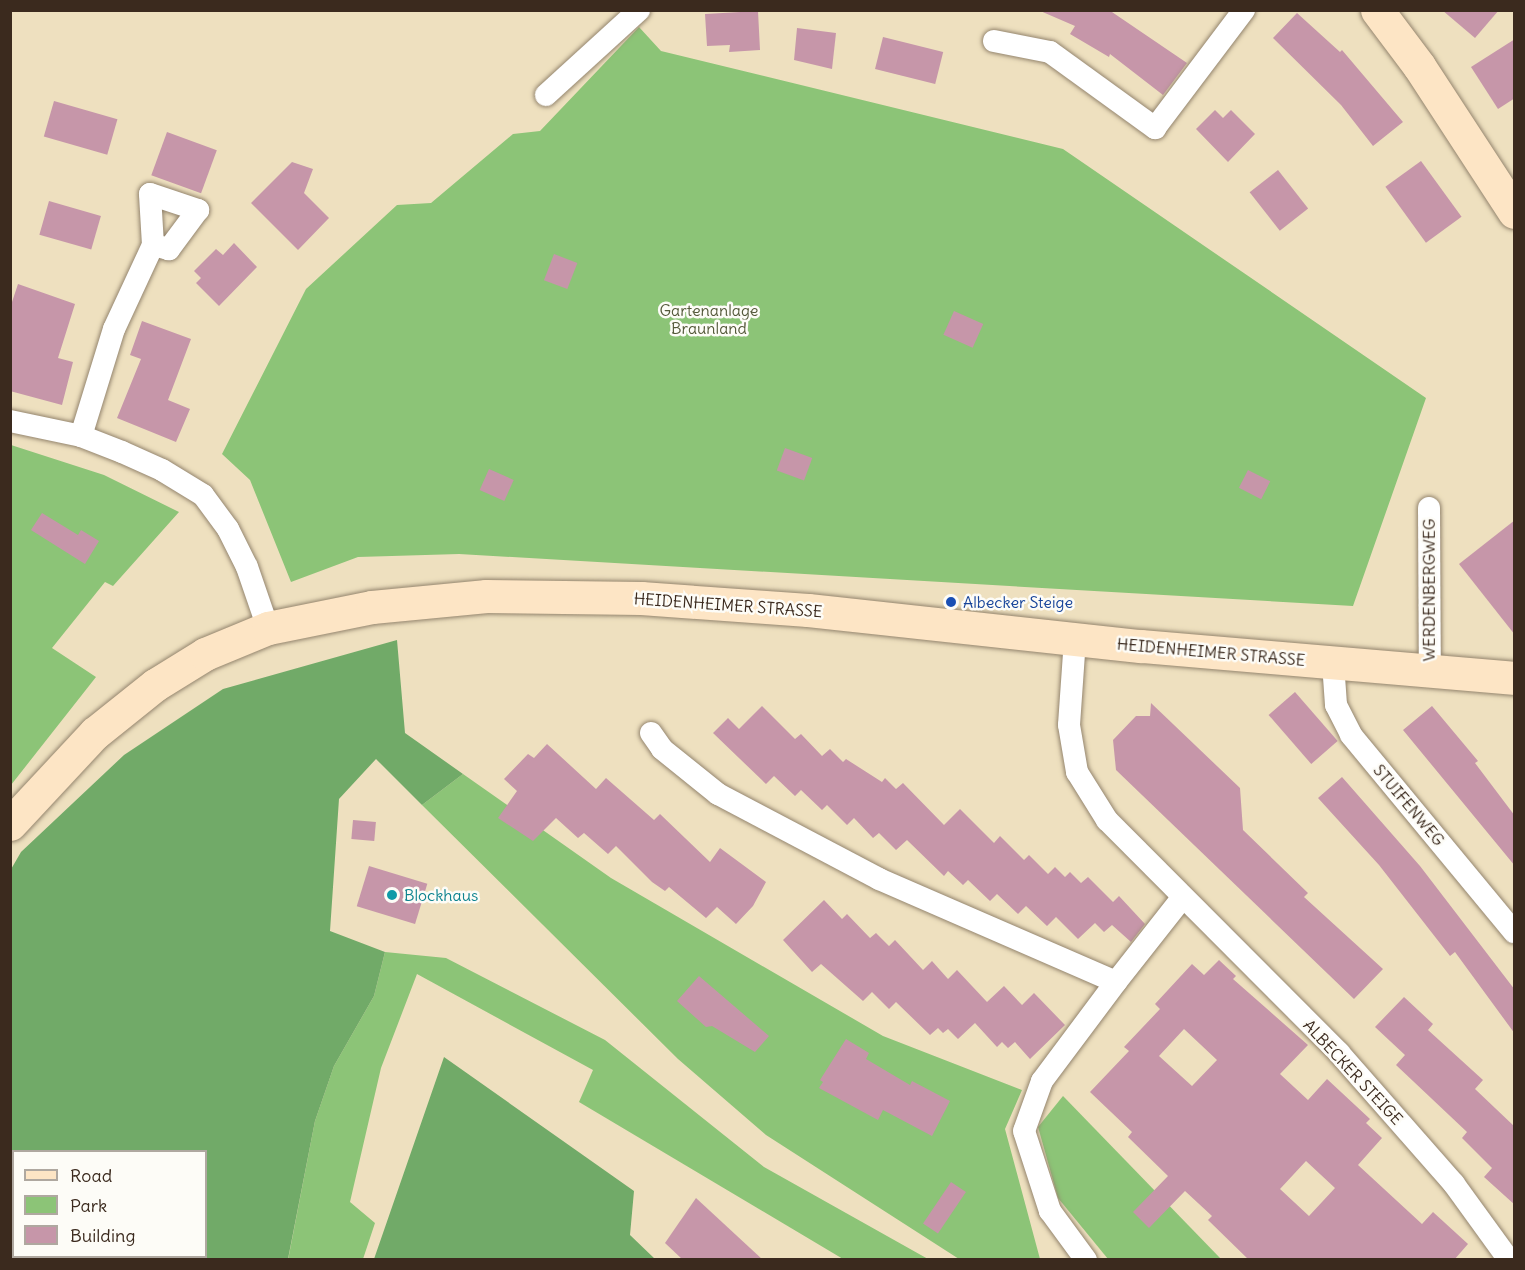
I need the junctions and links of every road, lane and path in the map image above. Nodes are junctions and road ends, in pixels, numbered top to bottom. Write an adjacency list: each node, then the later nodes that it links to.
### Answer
1 (639, 10): 5 (street)
2 (1244, 10): 4 (street)
3 (1377, 10): 6 (main road)
4 (994, 41)
5 (546, 95)
6 (1515, 212)
7 (153, 245): 9 (street)
8 (10, 421): 9 (street)
9 (81, 436): 11 (street)
10 (1429, 508): 14 (street, WERDENBERGWEG)
11 (268, 628): 12 (main road, HEIDENHEIMER STRASSE); 17 (main road, HEIDENHEIMER STRASSE)
12 (1075, 639): 13 (main road, HEIDENHEIMER STRASSE); 18 (street, ALBECKER STEIGE)
13 (1333, 663): 14 (main road, HEIDENHEIMER STRASSE); 19 (street, STUIFENWEG)
14 (1430, 672): 15 (main road, HEIDENHEIMER STRASSE)
15 (1515, 678)
16 (651, 733): 20 (street)
17 (10, 824)
18 (1183, 897): 20 (street); 22 (street, ALBECKER STEIGE)
19 (1515, 932)
20 (1116, 982): 21 (street)
21 (1086, 1260)
22 (1509, 1260)

